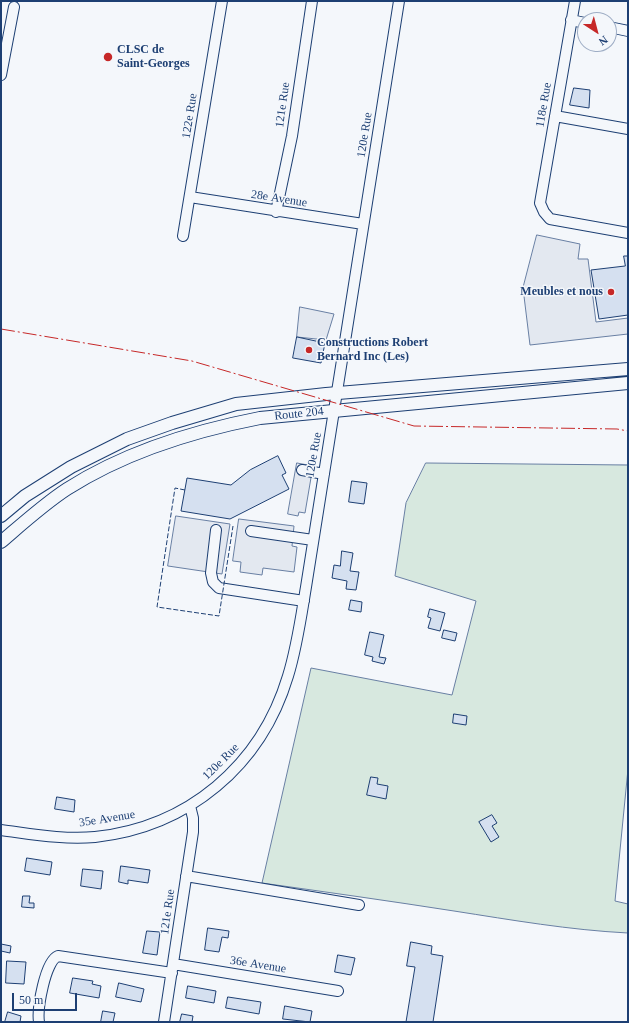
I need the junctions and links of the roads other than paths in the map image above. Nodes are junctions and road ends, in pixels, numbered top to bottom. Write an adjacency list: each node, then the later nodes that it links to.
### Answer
1 (222, 1): 14 (street, 122e Rue)
2 (312, 1): 15 (street, 121e Rue)
3 (399, 1): 16 (street, 120e Rue)
4 (575, 1): 6 (street, 118e Rue)
5 (14, 7): 10 (street)
6 (571, 20): 7 (street); 12 (street, 118e Rue)
7 (577, 21)
8 (617, 29): 9 (street)
9 (628, 31)
10 (3, 56): 11 (street)
11 (1, 75)
12 (555, 116): 13 (street); 17 (street, 118e Rue)
13 (628, 129)
14 (190, 197): 15 (street, 28e Avenue); 18 (street, 122e Rue)
15 (276, 212): 16 (street, 28e Avenue)
16 (363, 224): 21 (street, 120e Rue)
17 (628, 233)
18 (183, 236)
19 (628, 369): 21 (main road, Route 204)
20 (628, 383): 22 (main road, Route 204)
21 (337, 394): 22 (street, 120e Rue); 25 (main road, Route 204)
22 (335, 411): 24 (street, 120e Rue); 29 (main road, Route 204)
23 (302, 470): 24 (street)
24 (324, 474): 28 (street, 120e Rue)
25 (1, 516)
26 (216, 530): 30 (street)
27 (251, 531): 28 (street)
28 (313, 540): 30 (street, 120e Rue)
29 (1, 542)
30 (304, 601): 31 (street, 120e Rue)
31 (190, 806): 32 (street, 35e Avenue); 33 (street, 121e Rue)
32 (1, 830)
33 (186, 876): 34 (street); 35 (street, 121e Rue)
34 (359, 905)
35 (173, 969): 36 (street, 36e Avenue); 37 (street, 36e Avenue); 38 (street, 121e Rue)
36 (338, 991)
37 (39, 1022)
38 (164, 1022)

